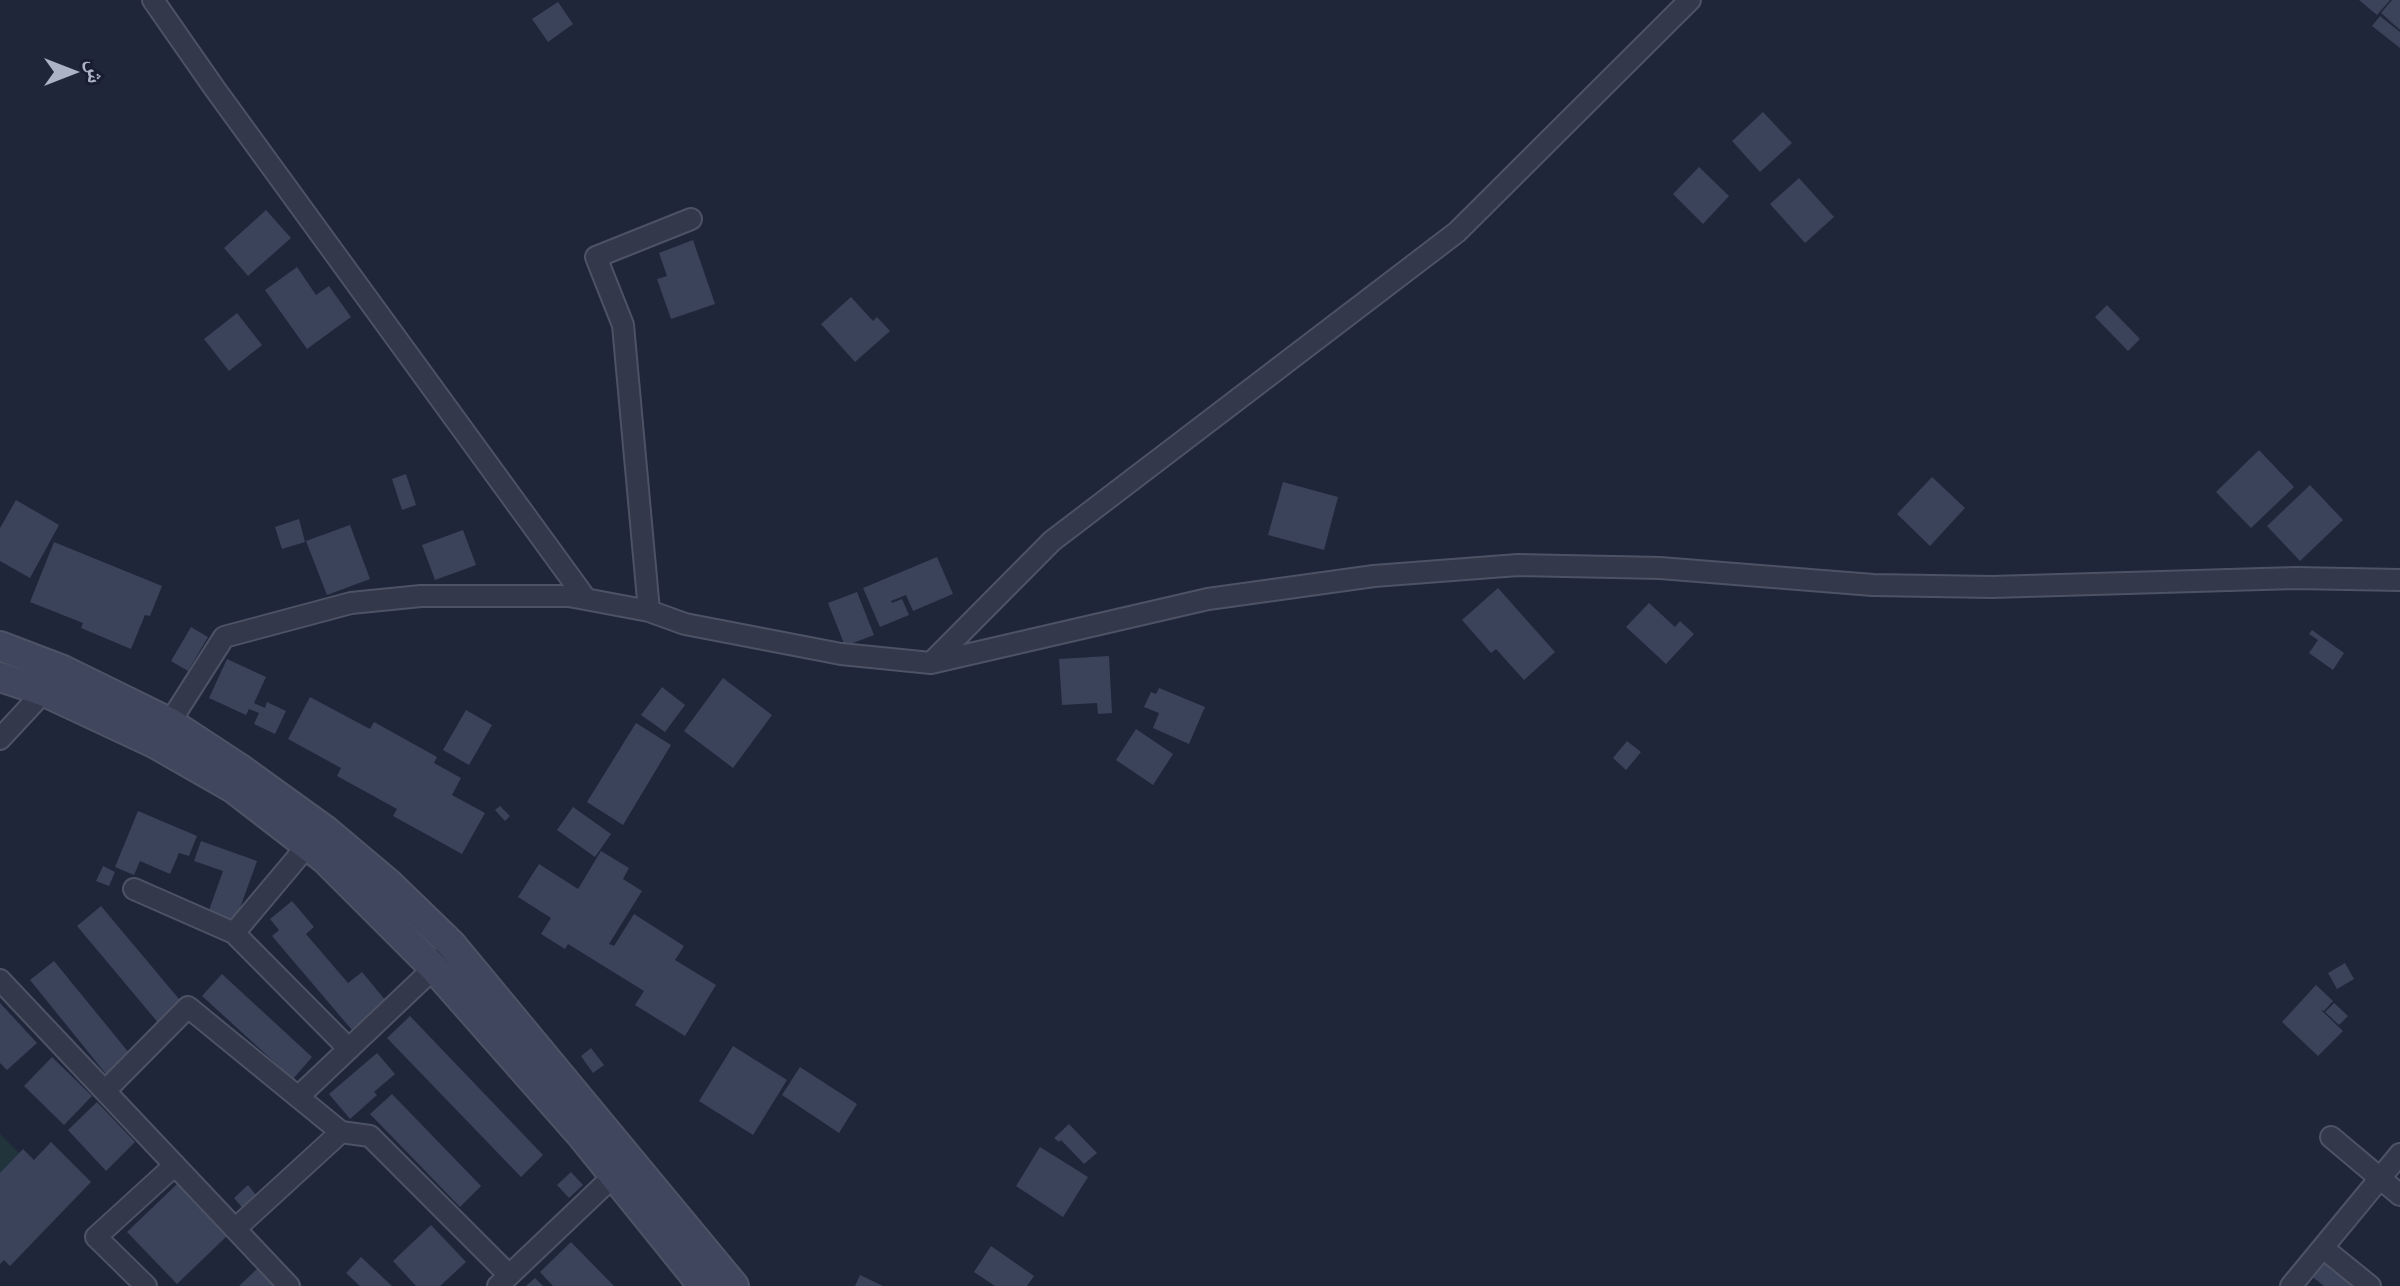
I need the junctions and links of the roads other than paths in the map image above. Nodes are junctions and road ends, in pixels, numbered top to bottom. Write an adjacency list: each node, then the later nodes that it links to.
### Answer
1 (153, 0): 5 (street)
2 (1690, 0): 8 (street)
3 (691, 219): 6 (street)
4 (2400, 580): 8 (street)
5 (586, 599): 6 (street); 11 (street)
6 (649, 611): 8 (street)
7 (0, 646): 10 (main road)
8 (931, 663)
9 (0, 677): 10 (main road)
10 (54, 681): 11 (main road); 12 (street)
11 (162, 733): 13 (main road); 16 (main road)
12 (0, 739)
13 (307, 846): 15 (street); 17 (main road)
14 (134, 889): 15 (street)
15 (234, 933): 19 (street)
16 (451, 944): 17 (street); 26 (main road)
17 (434, 968): 19 (street); 26 (main road)
18 (0, 980): 20 (street)
19 (349, 1049): 21 (street)
20 (105, 1091): 21 (street); 25 (street)
21 (298, 1097): 22 (street)
22 (341, 1132): 29 (street); 31 (street)
23 (2331, 1137): 27 (street)
24 (2400, 1154): 27 (street)
25 (175, 1165): 29 (street); 32 (street)
26 (622, 1168): 31 (street); 34 (main road); 35 (main road)
27 (2380, 1178): 28 (street); 30 (street)
28 (2400, 1195)
29 (235, 1229): 33 (street)
30 (2323, 1248): 36 (street); 37 (street)
31 (504, 1281)
32 (146, 1286)
33 (289, 1286)
34 (703, 1286)
35 (734, 1286)
36 (2291, 1286)
37 (2370, 1286)

